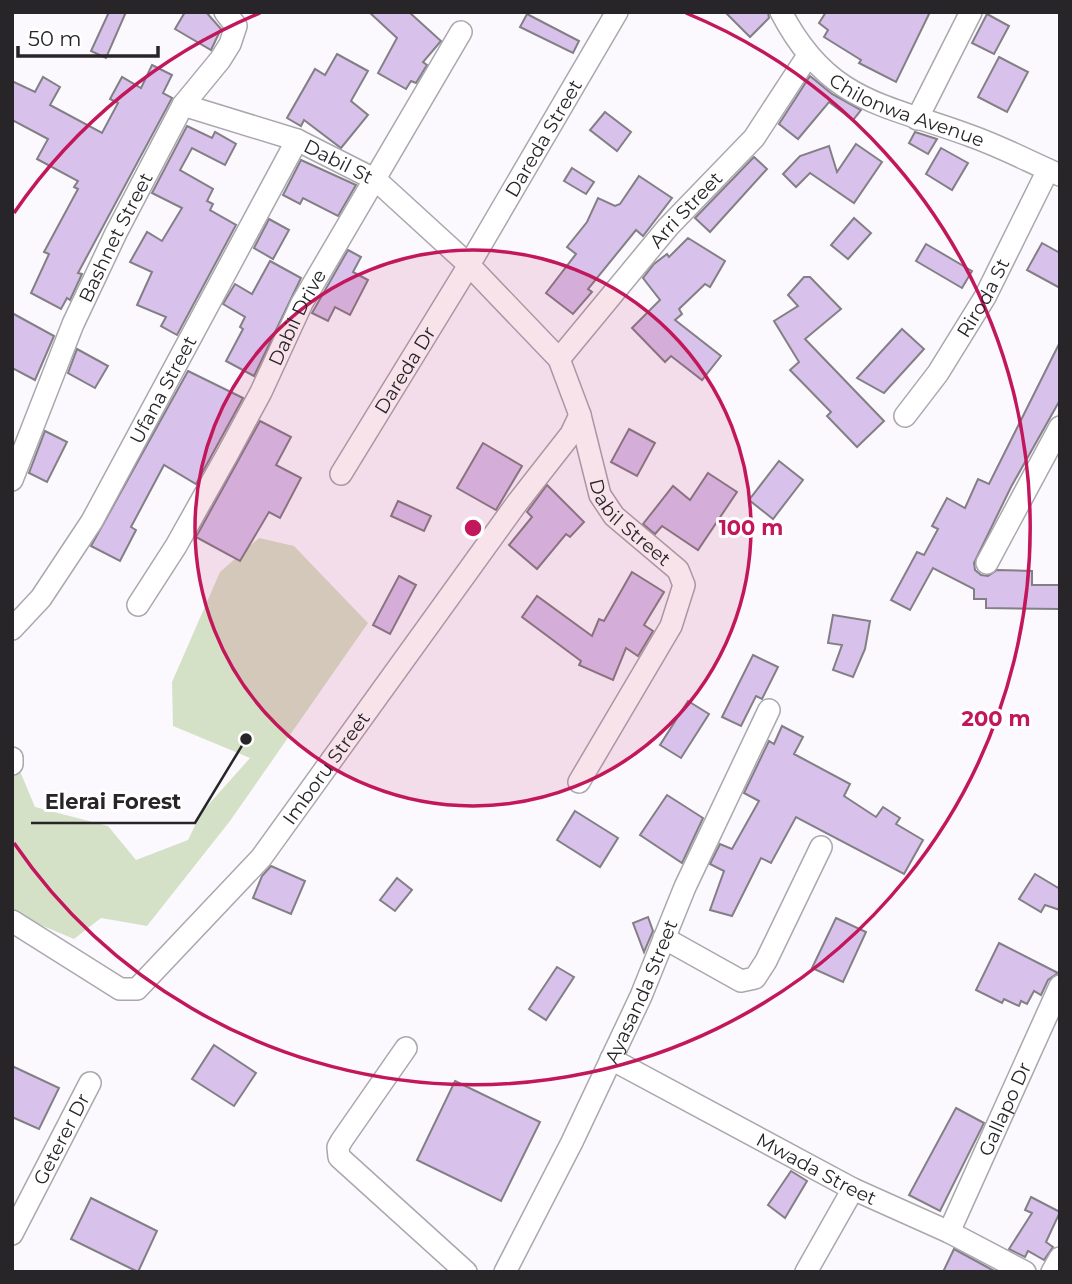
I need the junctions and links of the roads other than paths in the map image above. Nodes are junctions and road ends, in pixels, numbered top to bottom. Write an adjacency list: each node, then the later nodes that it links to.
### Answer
1 (225, 12): 7 (street, Bashnet Street)
2 (617, 12): 12 (street, Dareda Street)
3 (971, 12): 8 (street)
4 (787, 16): 6 (street, Chilonwa Avenue)
5 (461, 33): 11 (street, Dabil Drive)
6 (807, 57): 8 (street, Chilonwa Avenue); 13 (street, Arri Street)
7 (183, 105): 9 (street, Dabil St); 18 (street, Bashnet Street)
8 (918, 119): 10 (street, Chilonwa Avenue)
9 (297, 140): 11 (street, Dabil St); 21 (street, Ufana Street)
10 (1054, 173): 15 (street, Riroda St)
11 (376, 180): 12 (street, Dabil St); 20 (street, Dabil Drive)
12 (469, 265): 13 (street, Dabil Street); 17 (street, Dareda Dr)
13 (559, 359): 14 (street, Dabil Street)
14 (580, 415): 25 (street, Dabil Street); 27 (street, Imboru Street)
15 (905, 416)
16 (1060, 427): 19 (street)
17 (341, 474)
18 (12, 480)
19 (987, 564)
20 (138, 605)
21 (12, 629)
22 (769, 710): 28 (street, Ayasanda Street)
23 (12, 758): 24 (street)
24 (12, 764)
25 (579, 782)
26 (821, 847): 28 (street)
27 (12, 921)
28 (664, 939): 31 (street, Ayasanda Street)
29 (1060, 986): 34 (street, Gallapo Dr)
30 (406, 1048): 38 (street)
31 (611, 1059): 33 (street, Mwada Street); 39 (street, Ayasanda Street)
32 (90, 1083): 35 (street, Geterer Dr)
33 (853, 1189): 34 (street, Mwada Street); 40 (street)
34 (949, 1231): 37 (street, Mwada Street)
35 (12, 1234)
36 (1060, 1258): 42 (street)
37 (989, 1263): 41 (street, Mwada Street)
38 (467, 1272)
39 (505, 1272)
40 (806, 1272)
41 (1025, 1272)
42 (1052, 1272)

